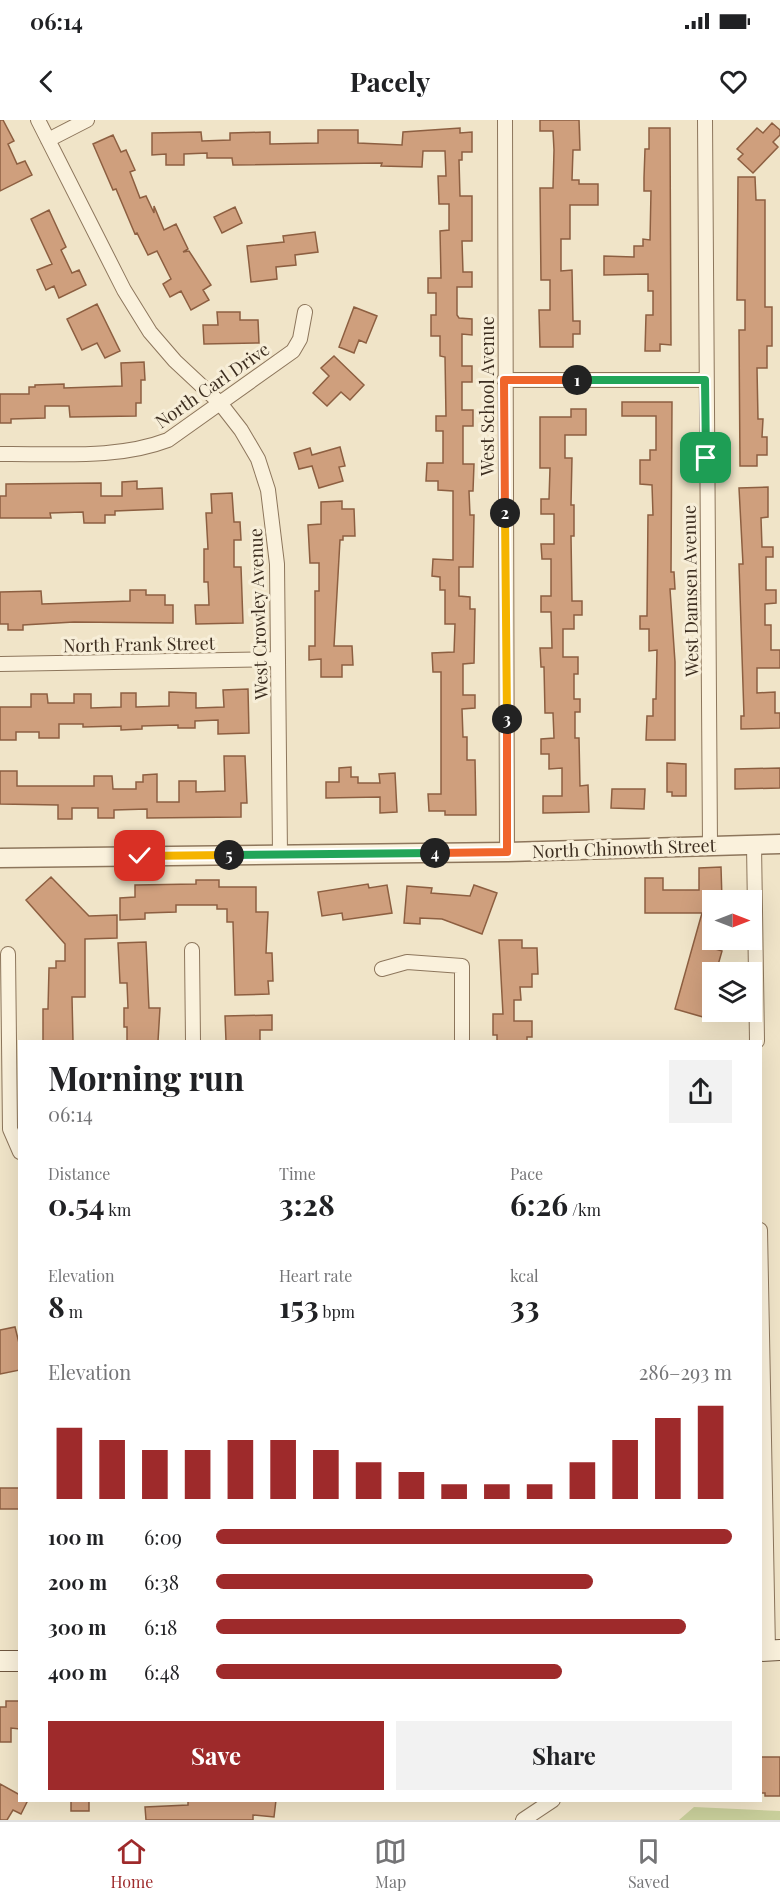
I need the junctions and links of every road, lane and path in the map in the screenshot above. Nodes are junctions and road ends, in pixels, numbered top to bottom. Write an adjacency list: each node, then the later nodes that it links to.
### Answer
1 (38, 120): 5 (street, West Crowley Avenue)
2 (87, 120): 5 (street)
3 (506, 120): 7 (street, West School Avenue)
4 (705, 120): 8 (street, West Damsen Avenue)
5 (48, 140): 9 (street, West Crowley Avenue)
6 (305, 312): 9 (street, North Carl Drive)
7 (504, 380): 8 (street); 16 (street, West School Avenue)
8 (705, 380): 14 (street, West Damsen Avenue)
9 (220, 403): 10 (street, North Carl Drive); 11 (street, West Crowley Avenue)
10 (0, 454)
11 (278, 659): 12 (street, North Frank Street); 17 (street, West Crowley Avenue)
12 (0, 664)
13 (780, 844): 15 (street, North Chinowth Street)
14 (710, 845): 15 (street, North Chinowth Street); 16 (street, North Chinowth Street)
15 (754, 845): 24 (street)
16 (507, 852): 17 (street, North Chinowth Street)
17 (280, 854): 18 (street, North Chinowth Street)
18 (0, 858)
19 (192, 950): 22 (street)
20 (8, 954): 25 (street)
21 (382, 969): 23 (street)
22 (193, 1040)
23 (462, 1040)
24 (758, 1040)
25 (18, 1147)
26 (762, 1415): 27 (street)
27 (763, 1555): 28 (street)
28 (770, 1650)
29 (0, 1661): 30 (main road)
30 (18, 1661)
31 (550, 1802): 32 (street)
32 (523, 1820)

